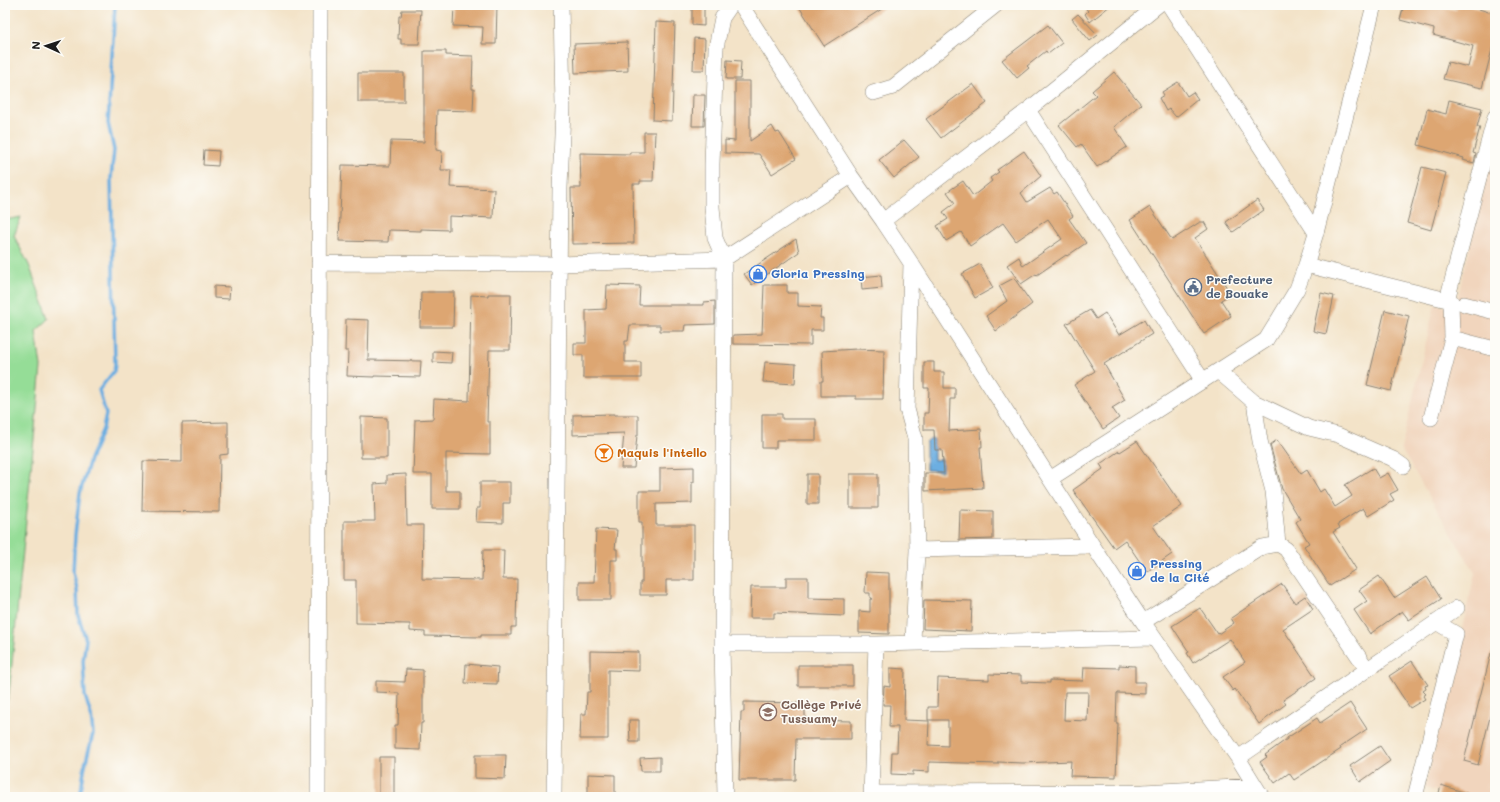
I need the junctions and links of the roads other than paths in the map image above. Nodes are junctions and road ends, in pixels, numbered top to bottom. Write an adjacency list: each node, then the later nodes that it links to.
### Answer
1 (320, 5): 16 (street)
2 (562, 5): 18 (street)
3 (731, 5): 15 (street)
4 (741, 5): 12 (street)
5 (996, 5): 9 (street)
6 (1158, 5): 10 (street)
7 (1169, 5): 14 (street)
8 (1374, 5): 14 (street)
9 (873, 93)
10 (1028, 110): 13 (street); 24 (street)
11 (1495, 117): 19 (street)
12 (851, 176): 13 (street); 15 (street)
13 (883, 221): 17 (street)
14 (1316, 232): 19 (street)
15 (724, 259): 18 (street); 37 (street)
16 (318, 263): 18 (street); 44 (street)
17 (911, 263): 28 (street); 31 (street)
18 (559, 264): 45 (street)
19 (1306, 265): 23 (street)
20 (1495, 312): 21 (street)
21 (1452, 338): 22 (street); 26 (street)
22 (1495, 349)
23 (1218, 371): 24 (street); 25 (street)
24 (1203, 381): 28 (street)
25 (1254, 402): 27 (street); 29 (street)
26 (1431, 418)
27 (1403, 466)
28 (1050, 479): 30 (street)
29 (1278, 544): 33 (street); 39 (street)
30 (1093, 546): 31 (street); 33 (street)
31 (917, 550): 36 (street)
32 (1457, 608): 34 (street)
33 (1143, 622): 35 (street)
34 (1436, 622): 39 (street); 47 (street)
35 (1154, 638): 36 (street); 40 (street)
36 (913, 642): 38 (street)
37 (722, 644): 38 (street); 46 (street)
38 (876, 644): 43 (street)
39 (1367, 669): 40 (street)
40 (1238, 758): 41 (street)
41 (1258, 791): 42 (street)
42 (1143, 794): 43 (street)
43 (871, 795)
44 (318, 797)
45 (554, 797)
46 (725, 797)
47 (1415, 797)

